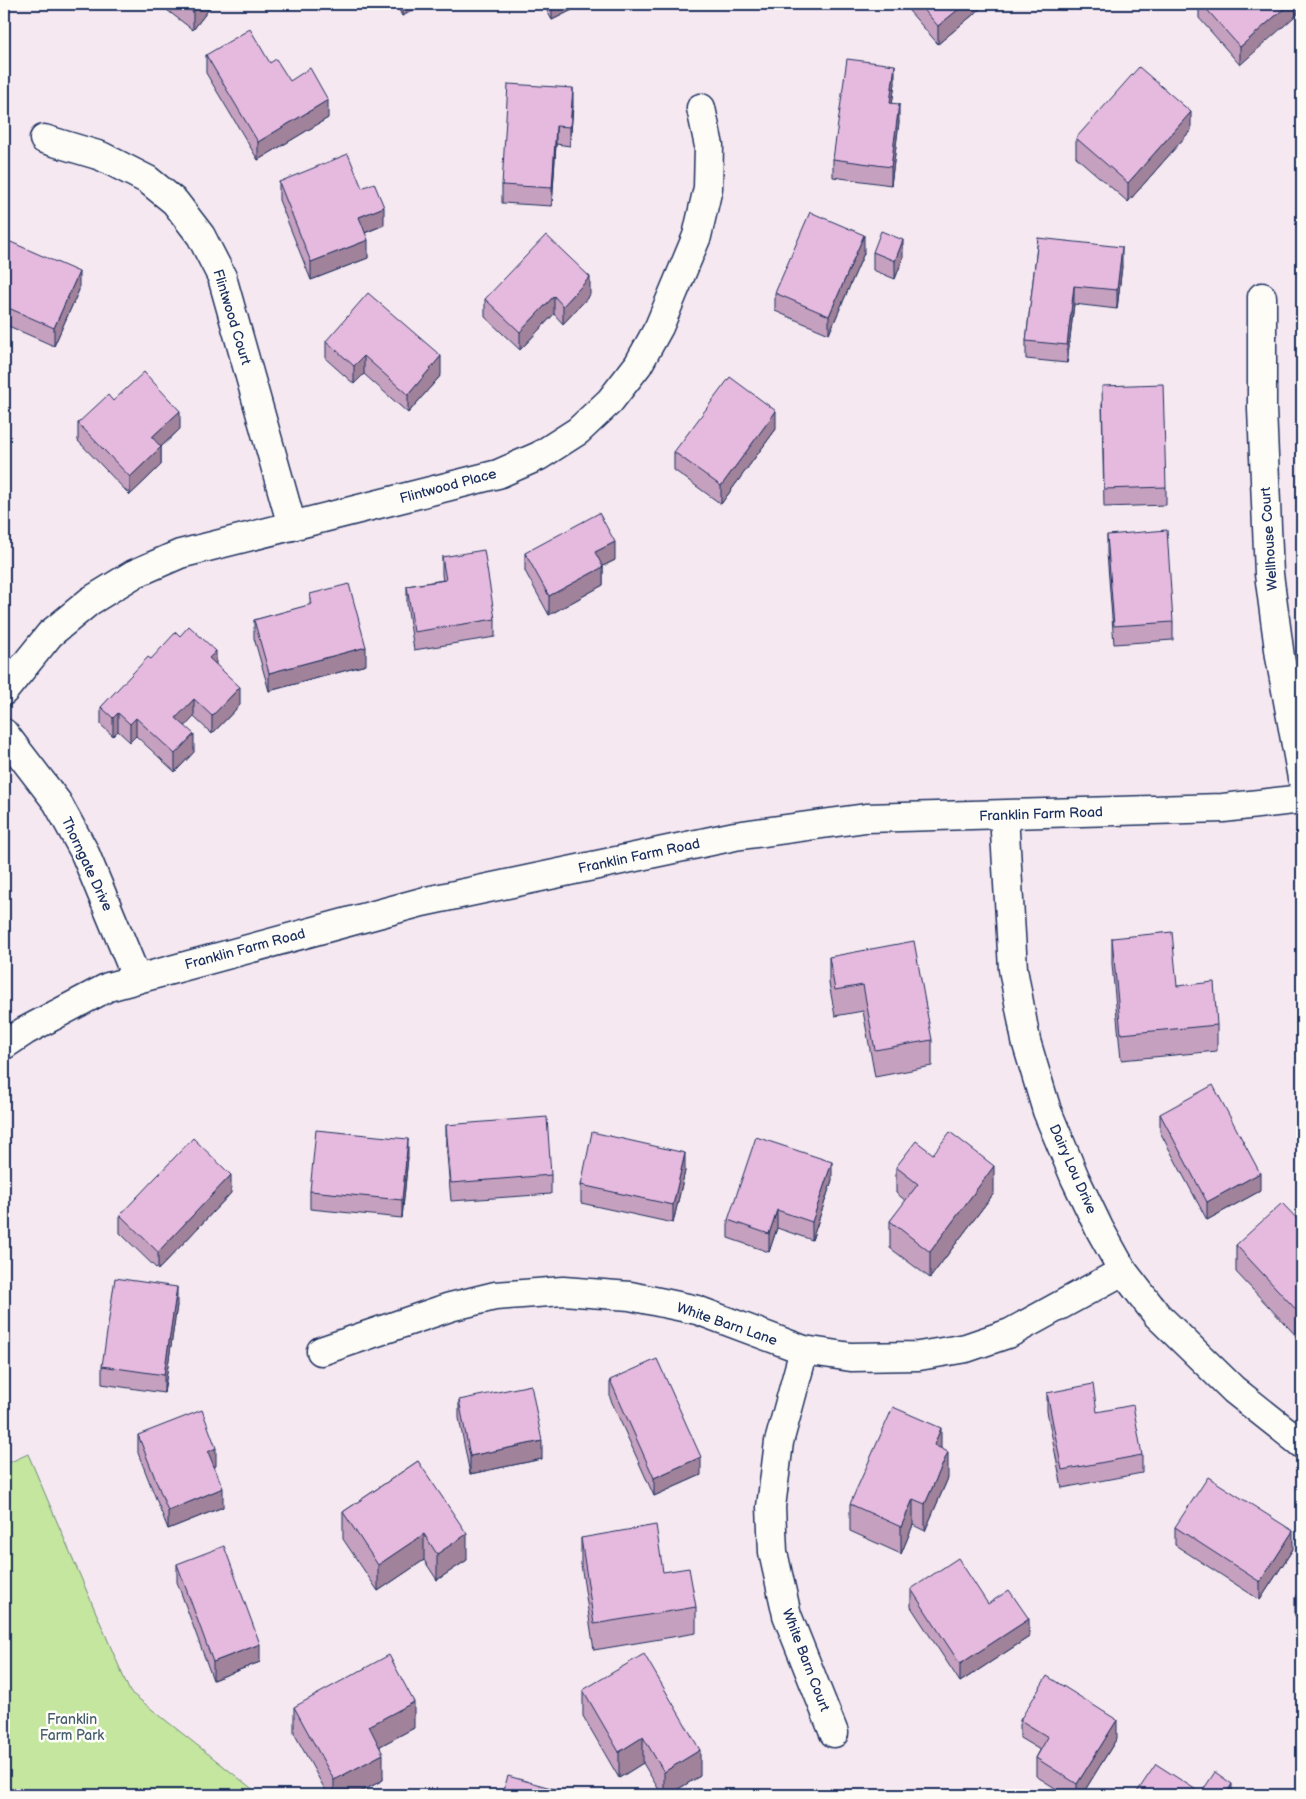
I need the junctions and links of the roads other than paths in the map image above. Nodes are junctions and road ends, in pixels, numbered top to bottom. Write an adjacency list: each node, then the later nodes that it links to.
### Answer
1 (701, 108): 4 (street, Flintwood Place)
2 (44, 139): 4 (street, Flintwood Court)
3 (1262, 297): 7 (street, Wellhouse Court)
4 (292, 526): 5 (street, Flintwood Place)
5 (4, 691)
6 (4, 733): 10 (street, Thorngate Drive)
7 (1302, 778)
8 (1302, 799): 9 (street, Franklin Farm Road)
9 (1004, 815): 10 (street, Franklin Farm Road); 12 (street, Dairy Lou Drive)
10 (137, 979): 11 (street, Franklin Farm Road)
11 (4, 1046)
12 (1123, 1271): 13 (street, White Barn Lane); 15 (street, Dairy Lou Drive)
13 (804, 1350): 14 (street, White Barn Lane); 16 (street, White Barn Court)
14 (321, 1351)
15 (1302, 1444)
16 (834, 1734)

